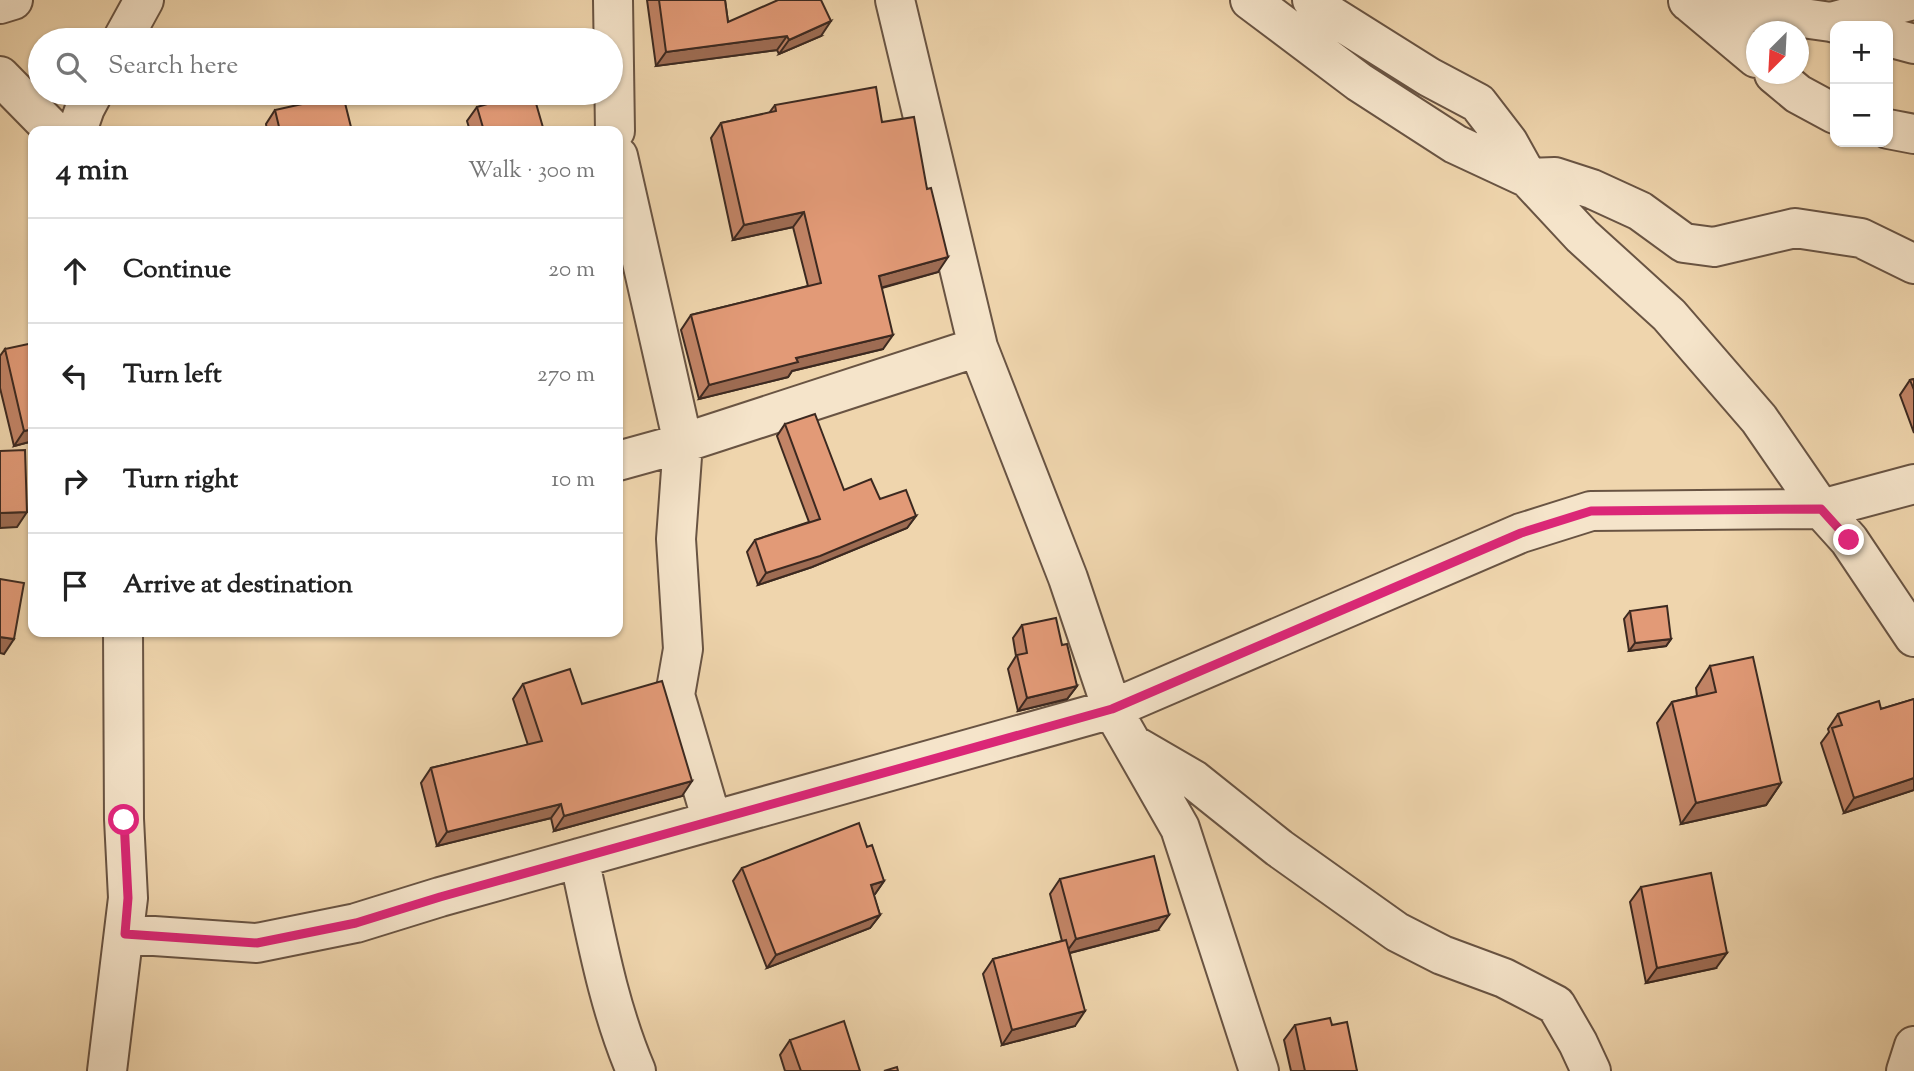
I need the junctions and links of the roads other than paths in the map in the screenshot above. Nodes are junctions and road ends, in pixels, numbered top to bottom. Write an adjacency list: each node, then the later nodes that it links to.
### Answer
1 (13, 0): 9 (street)
2 (144, 0): 12 (street)
3 (613, 0): 13 (street)
4 (895, 0): 32 (street)
5 (1250, 0): 30 (street)
6 (1312, 0): 30 (street)
7 (1913, 0): 10 (street)
8 (1687, 1): 11 (street); 16 (street)
9 (0, 5)
10 (1849, 21)
11 (1830, 22)
12 (129, 28)
13 (613, 28)
14 (1893, 38): 15 (street)
15 (1914, 44)
16 (1746, 50)
17 (0, 76): 20 (street)
18 (1786, 84): 23 (street)
19 (28, 105): 24 (street)
20 (28, 105)
21 (87, 105): 25 (street)
22 (615, 105): 26 (street)
23 (1830, 111)
24 (49, 126)
25 (79, 126)
26 (615, 126)
27 (1893, 131): 28 (street)
28 (1914, 134)
29 (623, 178): 33 (street)
30 (1528, 178): 31 (street); 36 (street)
31 (1914, 264)
32 (978, 347): 33 (street); 39 (street)
33 (683, 443): 34 (street); 41 (street)
34 (623, 459)
35 (1914, 484): 36 (street)
36 (1821, 509): 38 (street); 39 (street)
37 (123, 637): 43 (street)
38 (1914, 637)
39 (1112, 709): 40 (street); 41 (street)
40 (1132, 744): 47 (street); 48 (street)
41 (712, 821): 42 (street)
42 (579, 858): 43 (street); 46 (street)
43 (125, 934): 45 (street)
44 (1914, 1046): 49 (street)
45 (107, 1071)
46 (636, 1071)
47 (1259, 1071)
48 (1591, 1071)
49 (1906, 1071)

